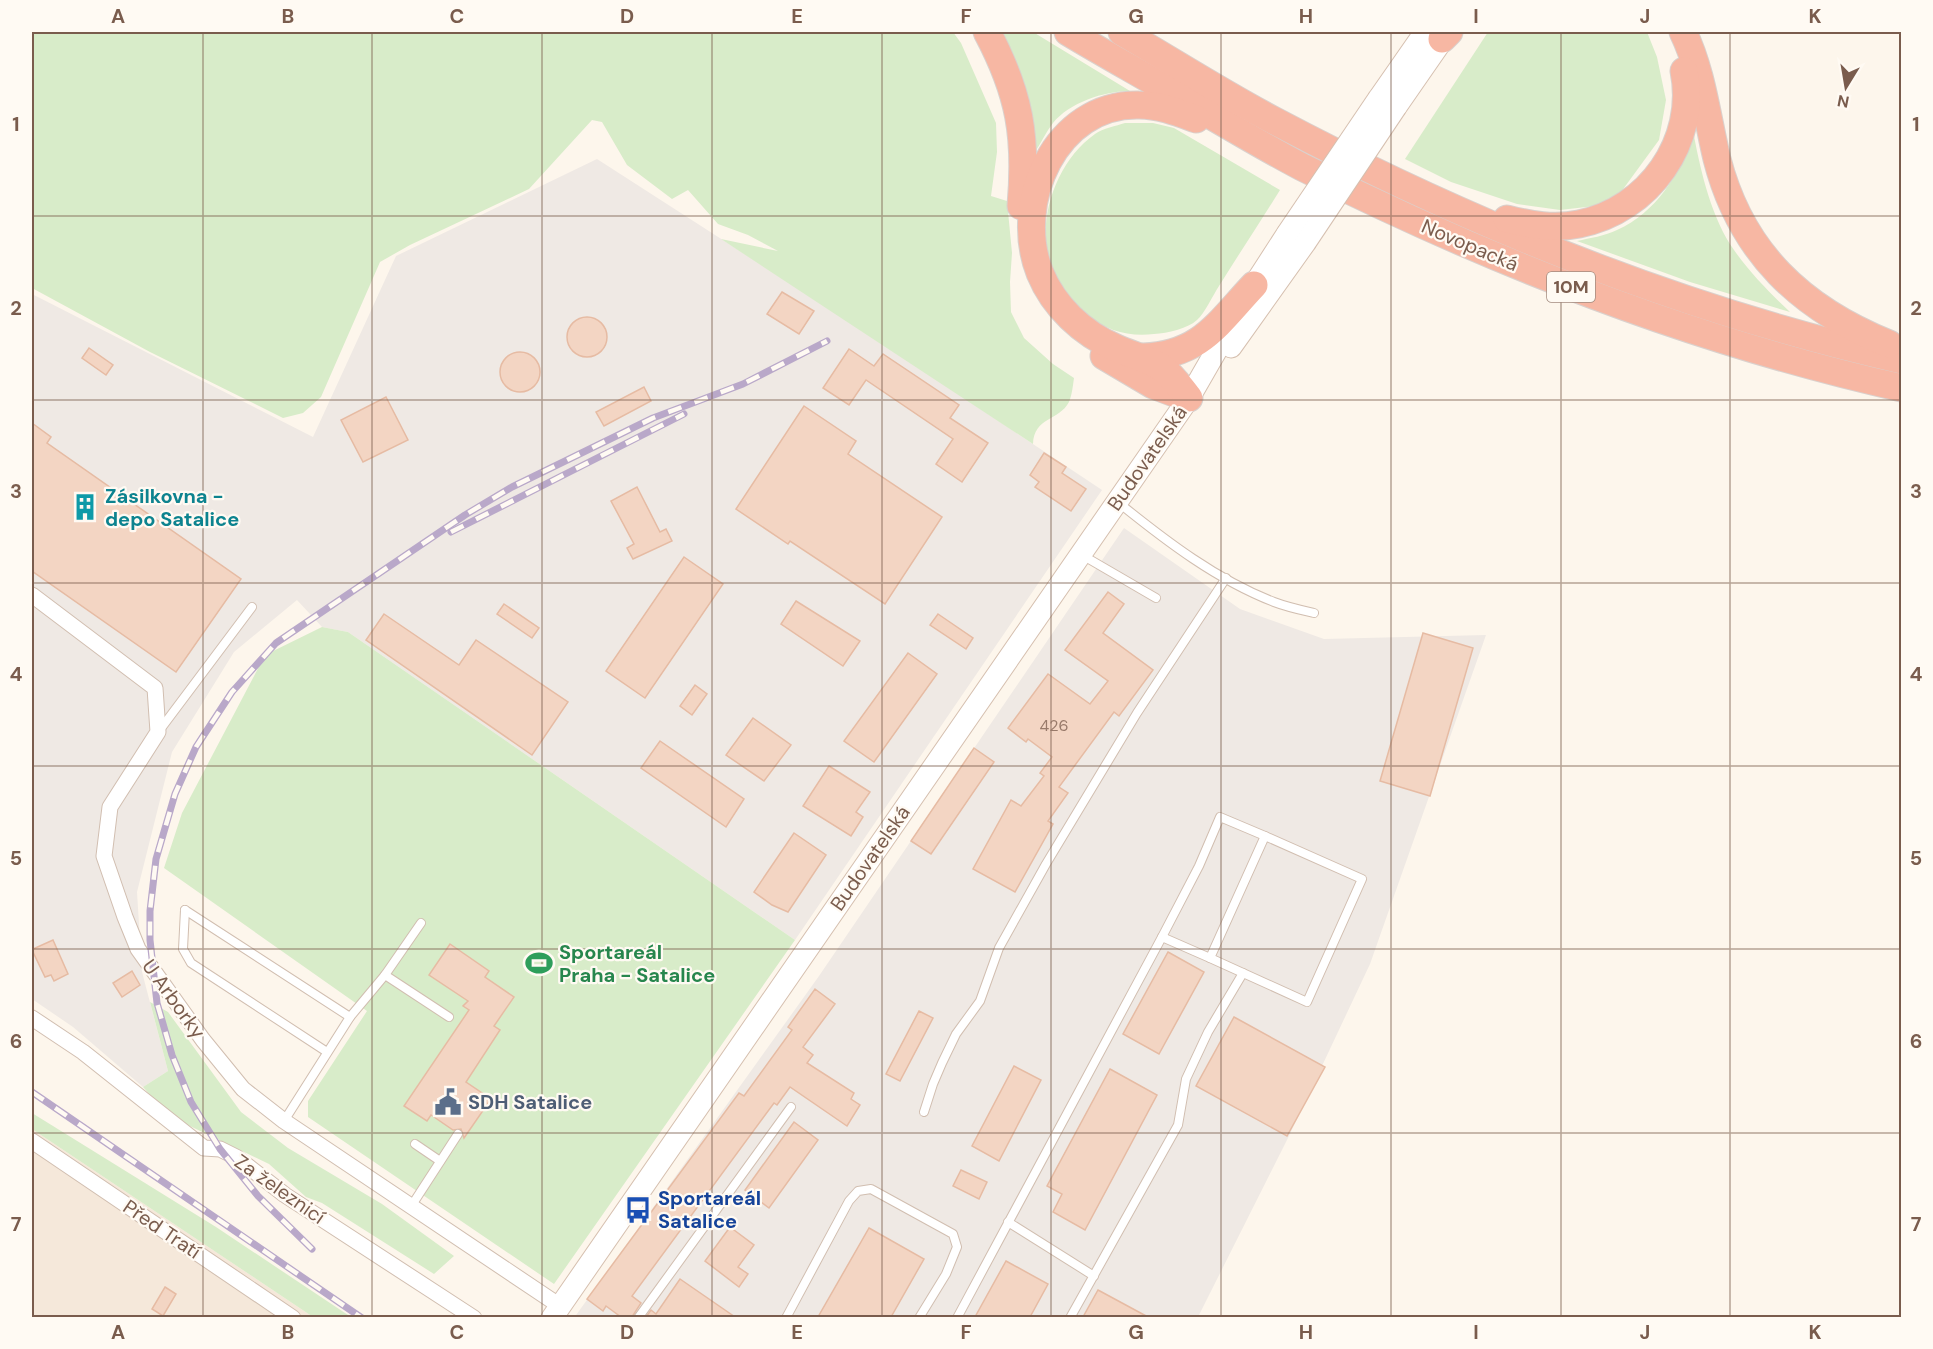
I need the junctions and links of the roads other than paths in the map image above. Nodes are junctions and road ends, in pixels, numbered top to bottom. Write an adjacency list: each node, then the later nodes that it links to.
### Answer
1 (987, 32): 15 (highway)
2 (1068, 32): 7 (highway, Novopacká / 10M)
3 (1122, 32): 8 (highway, Novopacká / 10M)
4 (1670, 32): 8 (highway)
5 (1683, 32): 11 (highway)
6 (1441, 33): 9 (street, Budovatelská, bridge)
7 (1256, 142): 12 (highway); 14 (highway, Novopacká / 10M)
8 (1450, 207): 13 (highway, Novopacká / 10M)
9 (1296, 238): 10 (street, Budovatelská); 15 (street, Budovatelská)
10 (1254, 285): 12 (highway); 15 (street, Budovatelská)
11 (1902, 349)
12 (1143, 357): 15 (highway)
13 (1902, 360)
14 (1902, 388)
15 (1189, 398): 16 (street, Budovatelská)
16 (1117, 502): 17 (street, Budovatelská); 18 (lane)
17 (1081, 554): 20 (lane); 44 (street, Budovatelská)
18 (1226, 578): 22 (lane); 35 (lane)
19 (32, 595): 23 (street)
20 (1156, 598)
21 (252, 607): 23 (lane)
22 (1314, 614)
23 (158, 732): 36 (street, U Arborky)
24 (1266, 836): 26 (lane); 27 (lane); 28 (lane)
25 (421, 924): 29 (lane)
26 (1162, 937): 27 (lane); 42 (lane)
27 (1210, 958): 28 (lane)
28 (1243, 973): 43 (lane)
29 (385, 975): 30 (lane); 31 (lane)
30 (350, 1017): 33 (lane); 33 (lane)
31 (449, 1017)
32 (32, 1018): 46 (street, Za železnicí)
33 (327, 1052): 36 (lane)
34 (791, 1107): 47 (lane)
35 (924, 1112)
36 (284, 1121): 41 (street, U Arborky)
37 (458, 1134): 40 (lane)
38 (32, 1141): 45 (street, Před Tratí)
39 (414, 1144): 40 (lane)
40 (440, 1161): 41 (lane)
41 (412, 1205): 44 (street, U Arborky)
42 (1008, 1222): 43 (lane); 50 (lane)
43 (1095, 1276): 51 (lane)
44 (556, 1312)
45 (293, 1317)
46 (474, 1317)
47 (639, 1317)
48 (786, 1317): 49 (lane)
49 (919, 1317)
50 (957, 1317)
51 (1070, 1317)

